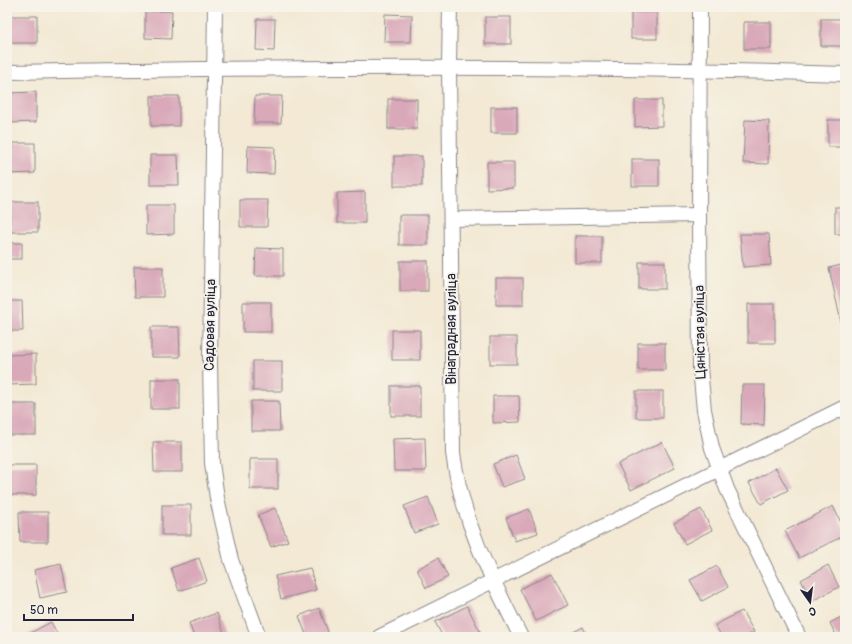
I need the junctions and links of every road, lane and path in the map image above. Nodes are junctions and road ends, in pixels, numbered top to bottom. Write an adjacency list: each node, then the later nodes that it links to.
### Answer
1 (215, 7): 5 (street, Садовая вуліца)
2 (450, 7): 4 (street, Вінаградная вуліца)
3 (700, 7): 6 (street, Цяністая вуліца)
4 (449, 66): 5 (street); 6 (street); 10 (street, Вінаградная вуліца)
5 (215, 68): 7 (street); 14 (street, Садовая вуліца)
6 (700, 69): 8 (street); 9 (street, Цяністая вуліца)
7 (7, 72)
8 (845, 74)
9 (699, 215): 10 (street); 12 (street, Цяністая вуліца)
10 (451, 219): 13 (street, Вінаградная вуліца)
11 (845, 407): 12 (street)
12 (719, 469): 13 (street); 17 (street, Цяністая вуліца)
13 (493, 582): 15 (street); 16 (street, Вінаградная вуліца)
14 (259, 637)
15 (379, 637)
16 (521, 637)
17 (799, 637)

